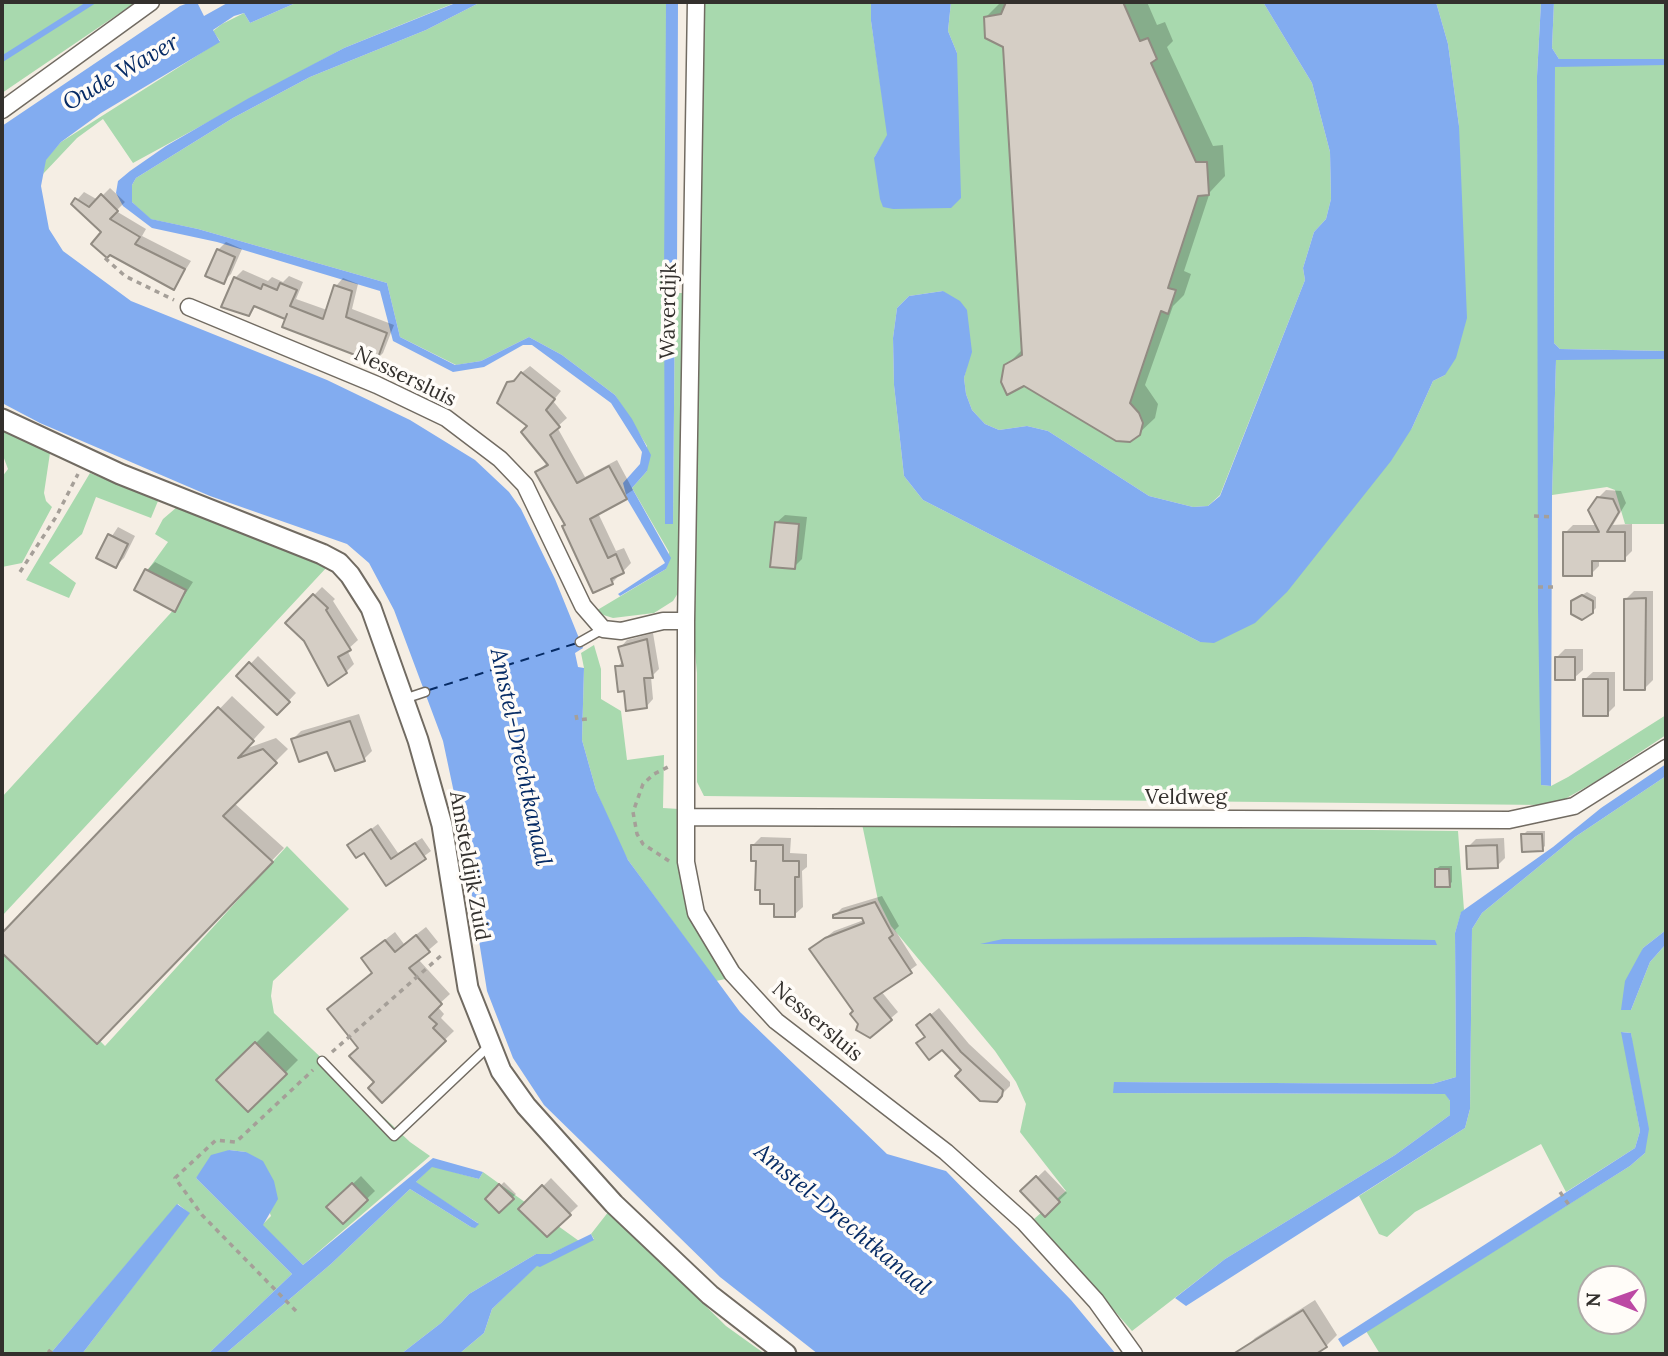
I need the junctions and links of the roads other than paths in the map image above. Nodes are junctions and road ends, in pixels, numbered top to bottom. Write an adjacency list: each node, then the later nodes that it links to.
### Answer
1 (151, 2): 3 (street)
2 (696, 2): 6 (street, Waverdijk)
3 (2, 110)
4 (189, 307): 7 (street, Nessersluis)
5 (2, 419): 10 (street, Amsteldijk Zuid)
6 (686, 621): 7 (street); 12 (street, Nessersluis)
7 (603, 629): 8 (lane)
8 (580, 642)
9 (425, 692): 10 (lane)
10 (404, 699): 13 (street, Amsteldijk Zuid)
11 (1666, 748): 12 (street, Veldweg)
12 (687, 817): 16 (street, Nessersluis)
13 (489, 1046): 14 (lane); 15 (street, Amsteldijk Zuid)
14 (322, 1061)
15 (786, 1354)
16 (1134, 1354)

